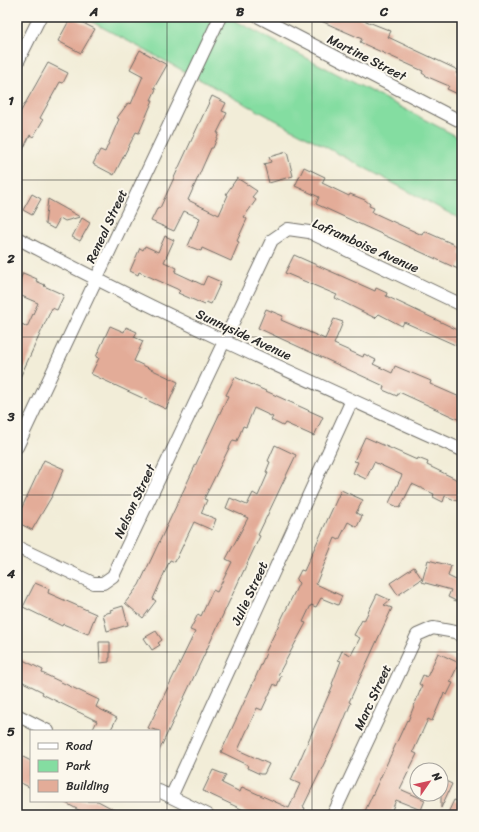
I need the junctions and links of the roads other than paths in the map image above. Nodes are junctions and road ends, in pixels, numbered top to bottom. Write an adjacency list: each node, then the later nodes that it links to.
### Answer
1 (40, 17): 4 (street)
2 (220, 17): 7 (street, Reneal Street)
3 (259, 17): 5 (street, Martine Street)
4 (17, 63)
5 (462, 122)
6 (17, 238): 7 (street, Sunnyside Avenue)
7 (96, 280): 9 (street, Sunnyside Avenue); 11 (street, Reneal Street)
8 (462, 305): 9 (street, Laframboise Avenue)
9 (224, 341): 10 (street, Sunnyside Avenue); 13 (street, Nelson Street)
10 (352, 400): 12 (street, Sunnyside Avenue); 18 (street, Julie Street)
11 (17, 447)
12 (462, 450)
13 (17, 547)
14 (462, 636): 20 (street, Marc Street)
15 (17, 715): 16 (street)
16 (46, 730)
17 (160, 792): 18 (street)
18 (170, 797): 19 (street)
19 (208, 815)
20 (333, 815)

